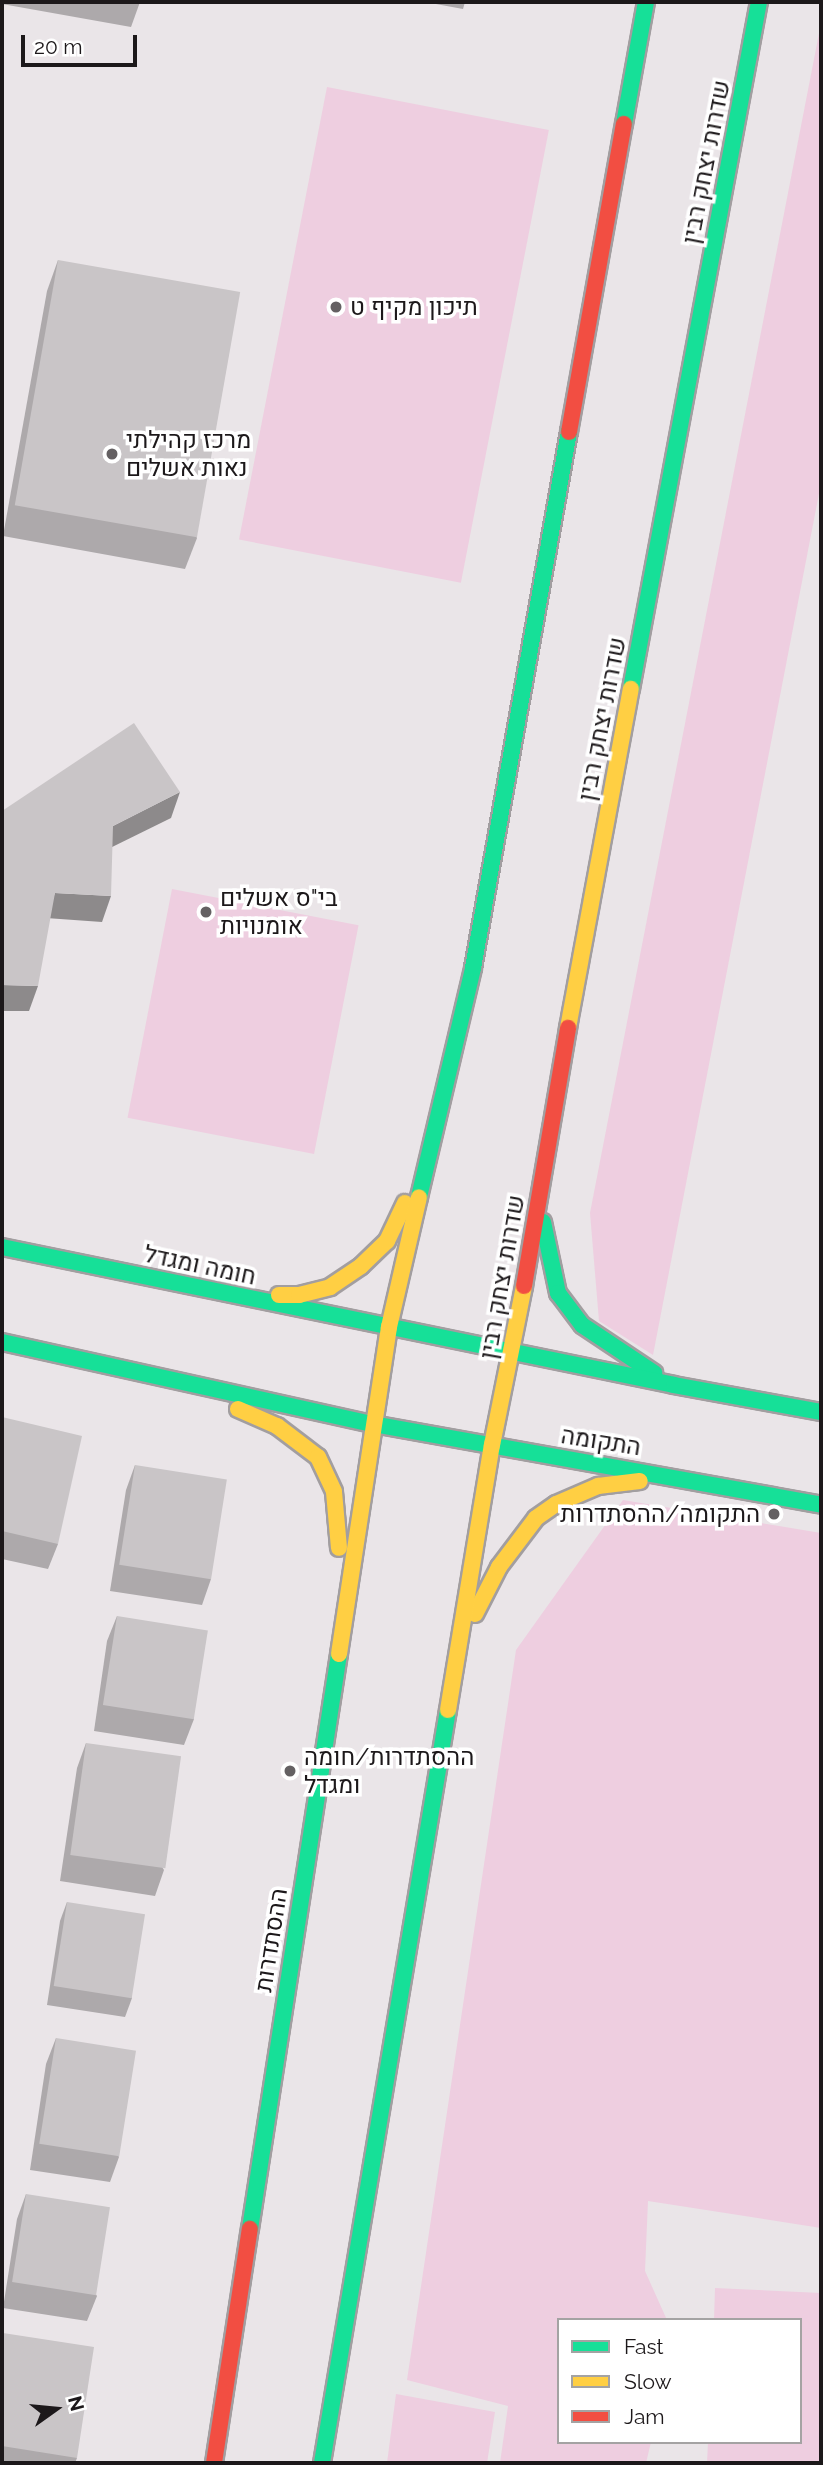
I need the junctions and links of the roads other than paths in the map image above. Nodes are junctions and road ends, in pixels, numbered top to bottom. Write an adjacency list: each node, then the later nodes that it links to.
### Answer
1 (646, 2): 3 (main road)
2 (759, 2): 4 (main road, שדרות יצחק רבין)
3 (430, 1151): 6 (main road); 7 (main road)
4 (539, 1196): 9 (main road, שדרות יצחק רבין); 11 (main road)
5 (2, 1247): 6 (main road, חומה ומגדל)
6 (229, 1294): 7 (main road, חומה ומגדל)
7 (389, 1327): 9 (main road); 13 (main road)
8 (2, 1342): 10 (main road)
9 (513, 1352): 11 (main road); 14 (main road, שדרות יצחק רבין)
10 (173, 1380): 13 (main road); 17 (main road)
11 (674, 1385): 12 (main road)
12 (821, 1412)
13 (373, 1424): 14 (main road, התקומה); 17 (main road, ההסתדרות)
14 (492, 1445): 15 (main road, התקומה); 18 (main road)
15 (680, 1477): 16 (main road, התקומה); 18 (main road)
16 (821, 1505)
17 (340, 1641): 19 (main road, ההסתדרות)
18 (458, 1643): 20 (main road)
19 (214, 2463)
20 (322, 2463)

